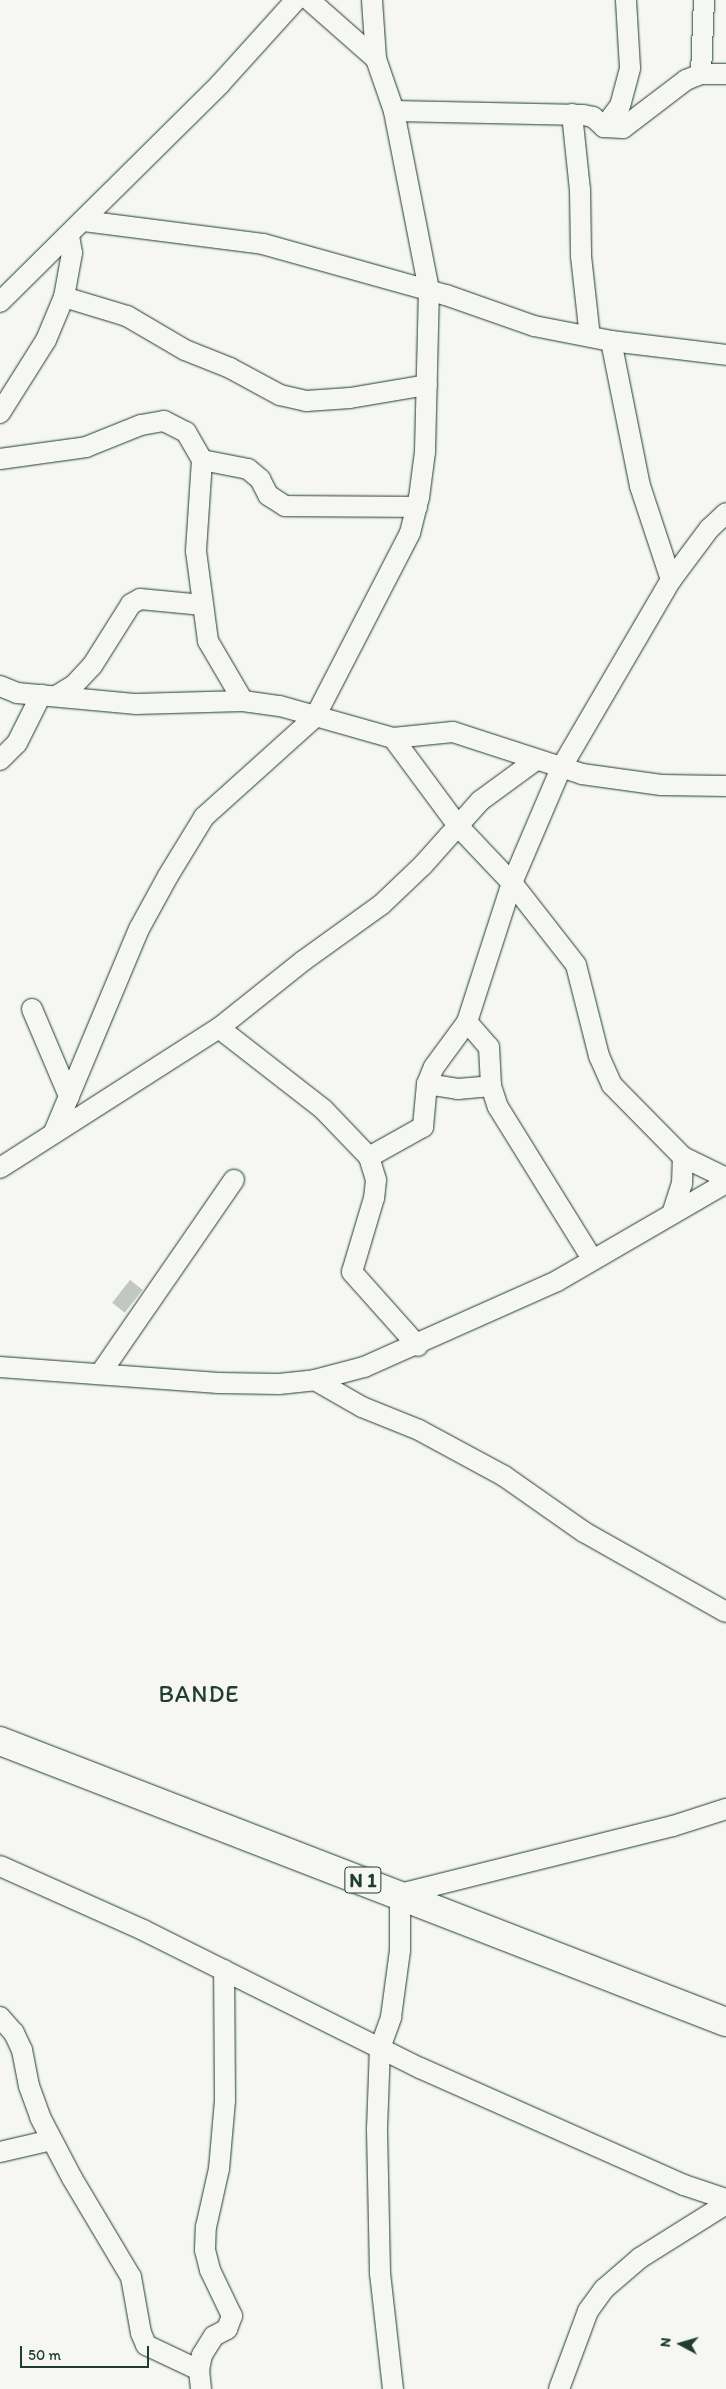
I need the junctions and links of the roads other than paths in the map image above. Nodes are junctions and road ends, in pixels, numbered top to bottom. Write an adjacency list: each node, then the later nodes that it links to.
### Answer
1 (296, 0): 12 (street)
2 (309, 0): 6 (street)
3 (372, 0): 6 (street)
4 (626, 0): 11 (street)
5 (704, 0): 7 (street)
6 (376, 59): 9 (street)
7 (701, 74): 8 (street); 11 (street)
8 (726, 74)
9 (394, 111): 10 (street); 14 (street)
10 (572, 114): 11 (street); 17 (street)
11 (604, 127)
12 (84, 221): 13 (street); 14 (street)
13 (69, 236): 15 (street); 16 (street)
14 (429, 290): 17 (street); 20 (street)
15 (64, 297): 20 (street); 21 (street)
16 (0, 302)
17 (590, 337): 18 (street)
18 (611, 341): 19 (street); 26 (street)
19 (726, 356)
20 (427, 385): 24 (street)
21 (0, 413)
22 (0, 459): 23 (street)
23 (202, 460): 24 (street); 27 (street)
24 (417, 506): 31 (street)
25 (726, 514): 26 (street)
26 (671, 580): 35 (street)
27 (203, 606): 29 (street); 30 (street)
28 (0, 686): 29 (street)
29 (48, 695): 30 (street); 33 (street)
30 (243, 701): 31 (street)
31 (315, 717): 32 (street); 44 (street)
32 (393, 738): 34 (street); 37 (street)
33 (0, 760)
34 (536, 760): 35 (street); 37 (street)
35 (560, 768): 36 (street); 38 (street)
36 (726, 786)
37 (458, 826): 38 (street); 41 (street)
38 (512, 883): 40 (street); 47 (street)
39 (32, 1009): 44 (street)
40 (467, 1022): 42 (street); 43 (street)
41 (219, 1028): 45 (street); 46 (street)
42 (427, 1084): 43 (street); 46 (street)
43 (491, 1086): 53 (street)
44 (69, 1096): 45 (street)
45 (54, 1132): 48 (street)
46 (369, 1157): 54 (street)
47 (683, 1157): 49 (street); 52 (street)
48 (0, 1168)
49 (726, 1178)
50 (234, 1180): 56 (street)
51 (726, 1183): 52 (street)
52 (672, 1214): 53 (street)
53 (593, 1260): 54 (street)
54 (418, 1346): 57 (street)
55 (0, 1367): 56 (street)
56 (100, 1374): 57 (street)
57 (314, 1380): 58 (street)
58 (726, 1612)
59 (0, 1740): 62 (highway, N 1)
60 (726, 1809): 62 (street)
61 (0, 1866): 63 (street)
62 (400, 1894): 65 (highway, N 1); 66 (street)
63 (224, 1970): 66 (street); 71 (street)
64 (0, 2017): 67 (street)
65 (726, 2022)
66 (380, 2048): 69 (street); 72 (street)
67 (52, 2140): 68 (street); 71 (street)
68 (0, 2152)
69 (726, 2199)
70 (726, 2204): 73 (street)
71 (200, 2380)
72 (393, 2389)
73 (560, 2389)

